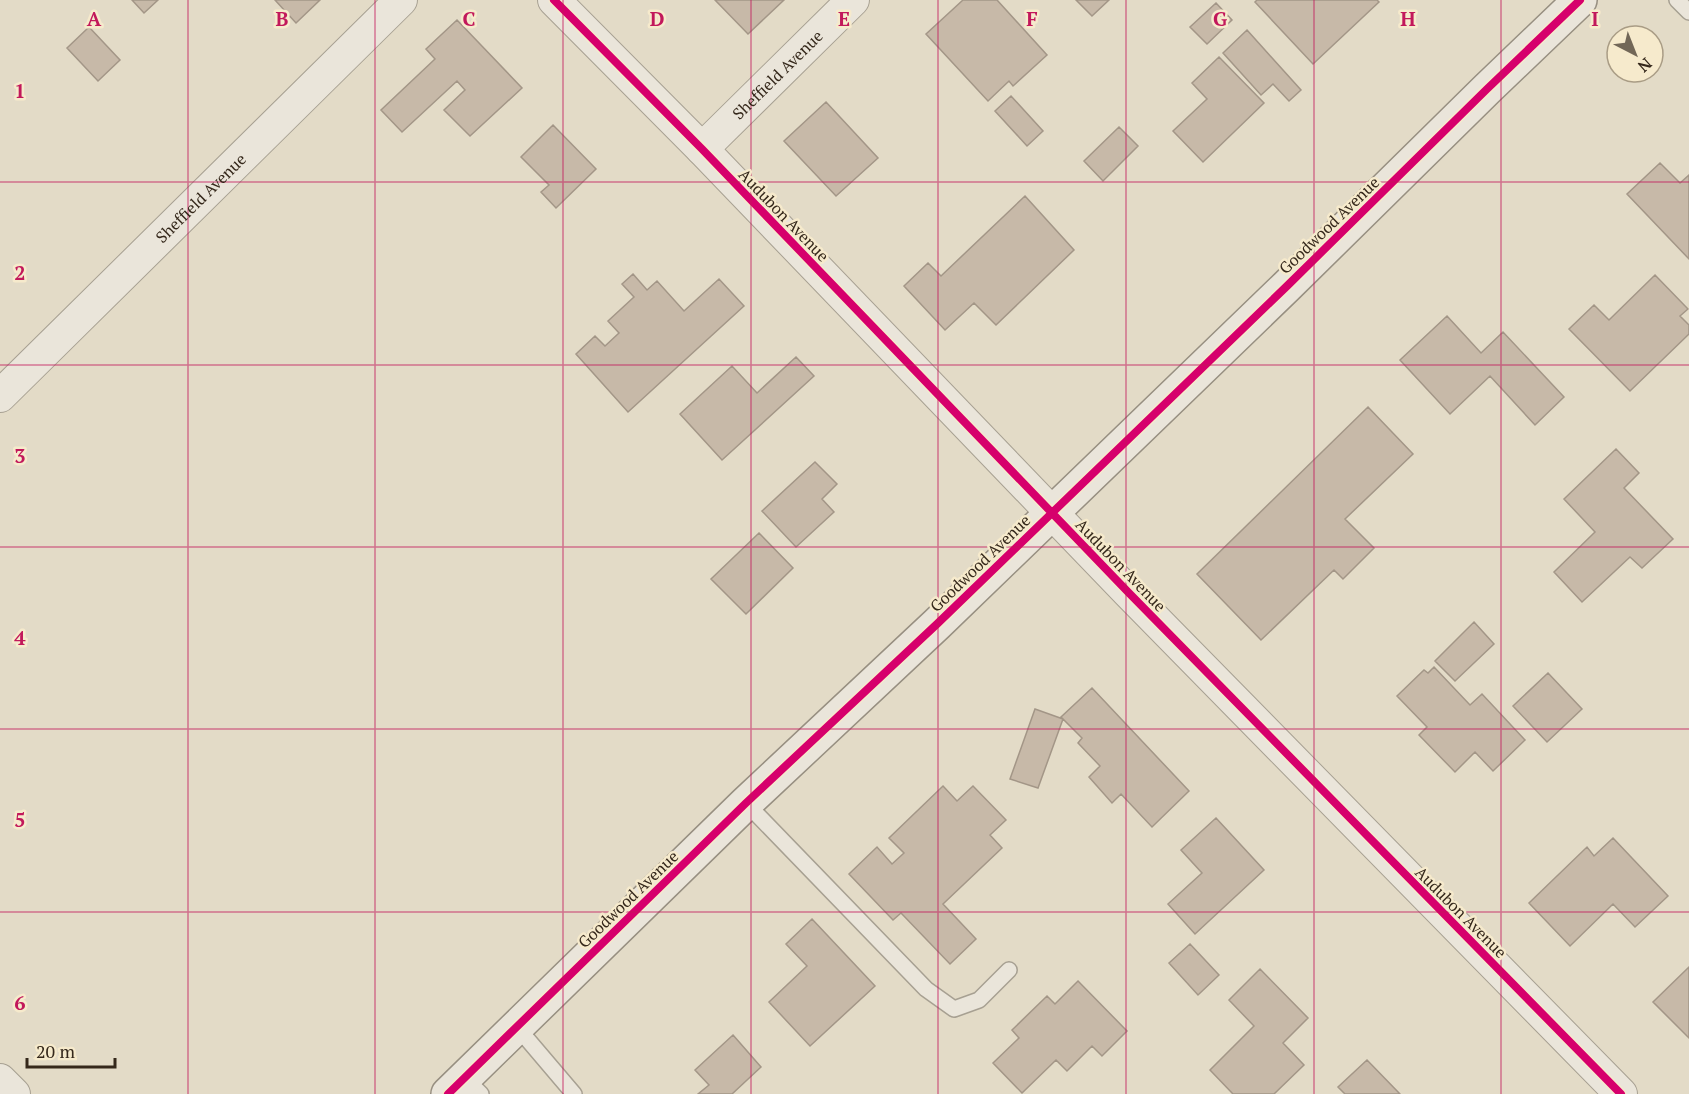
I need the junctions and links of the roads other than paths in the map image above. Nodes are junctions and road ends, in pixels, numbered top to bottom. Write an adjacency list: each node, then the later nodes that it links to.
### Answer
1 (401, 0): 8 (street, Sheffield Avenue)
2 (554, 0): 7 (street, Audubon Avenue)
3 (853, 0): 7 (street, Sheffield Avenue)
4 (1580, 0): 9 (street, Goodwood Avenue)
5 (1677, 0): 6 (lane)
6 (1689, 12)
7 (702, 149): 9 (street, Audubon Avenue)
8 (0, 396)
9 (1052, 512): 10 (street, Goodwood Avenue); 17 (street, Audubon Avenue)
10 (746, 803): 11 (lane); 12 (street, Goodwood Avenue)
11 (1009, 970)
12 (517, 1027): 14 (street, Goodwood Avenue); 16 (lane)
13 (0, 1080): 15 (street)
14 (465, 1088)
15 (14, 1094)
16 (574, 1094)
17 (1622, 1094)

